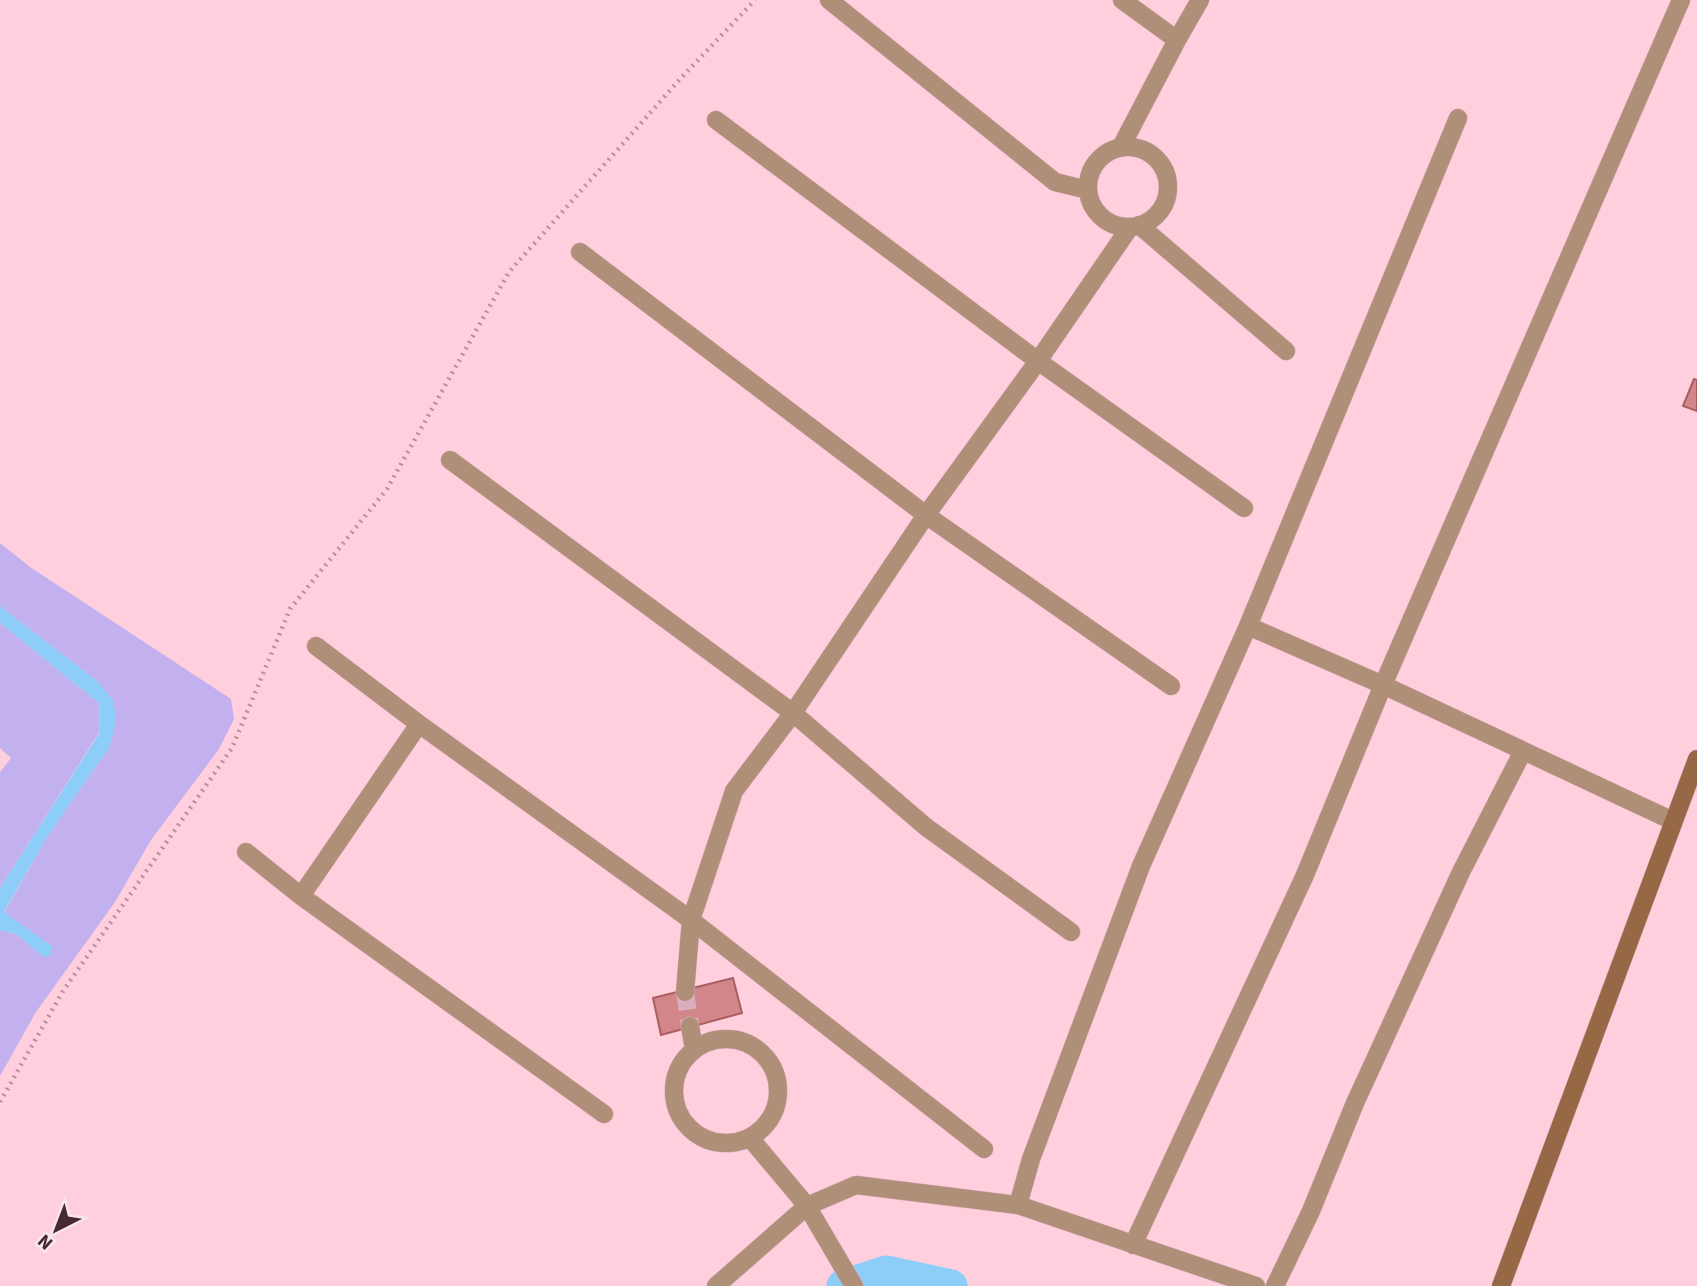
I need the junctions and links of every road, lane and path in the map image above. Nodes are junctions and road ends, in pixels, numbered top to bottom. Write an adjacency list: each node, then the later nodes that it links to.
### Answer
1 (755, 0): 34 (path)
2 (829, 0): 10 (street)
3 (1122, 0): 6 (street)
4 (1200, 0): 6 (street)
5 (1681, 0): 20 (street)
6 (1177, 40): 9 (street)
7 (1458, 118): 18 (street)
8 (716, 120): 14 (street)
9 (1121, 147): 10 (street); 11 (street)
10 (1088, 190): 11 (street)
11 (1134, 226): 13 (street); 14 (street)
12 (580, 252): 17 (street)
13 (1286, 351)
14 (1038, 361): 16 (street); 17 (street)
15 (450, 460): 22 (street)
16 (1244, 509)
17 (926, 515): 21 (street); 22 (street)
18 (1248, 626): 20 (street); 38 (street)
19 (316, 646): 23 (street)
20 (1383, 685): 24 (street); 40 (street)
21 (1171, 686)
22 (793, 713): 29 (street); 30 (street)
23 (419, 724): 28 (street); 29 (street)
24 (1523, 751): 26 (street); 44 (street)
25 (1697, 759): 26 (main road)
26 (1673, 821): 45 (main road)
27 (246, 852): 28 (street)
28 (301, 896): 35 (street)
29 (691, 920): 31 (street); 37 (street)
30 (1071, 932)
31 (685, 992)
32 (690, 1026): 33 (street)
33 (694, 1049): 36 (street); 36 (street)
34 (0, 1102)
35 (604, 1114)
36 (750, 1138): 39 (street)
37 (984, 1149)
38 (1017, 1205): 39 (street); 40 (street)
39 (807, 1206): 41 (street); 42 (street)
40 (1133, 1245): 43 (street)
41 (716, 1286)
42 (854, 1286)
43 (1256, 1286)
44 (1275, 1286)
45 (1501, 1286)

